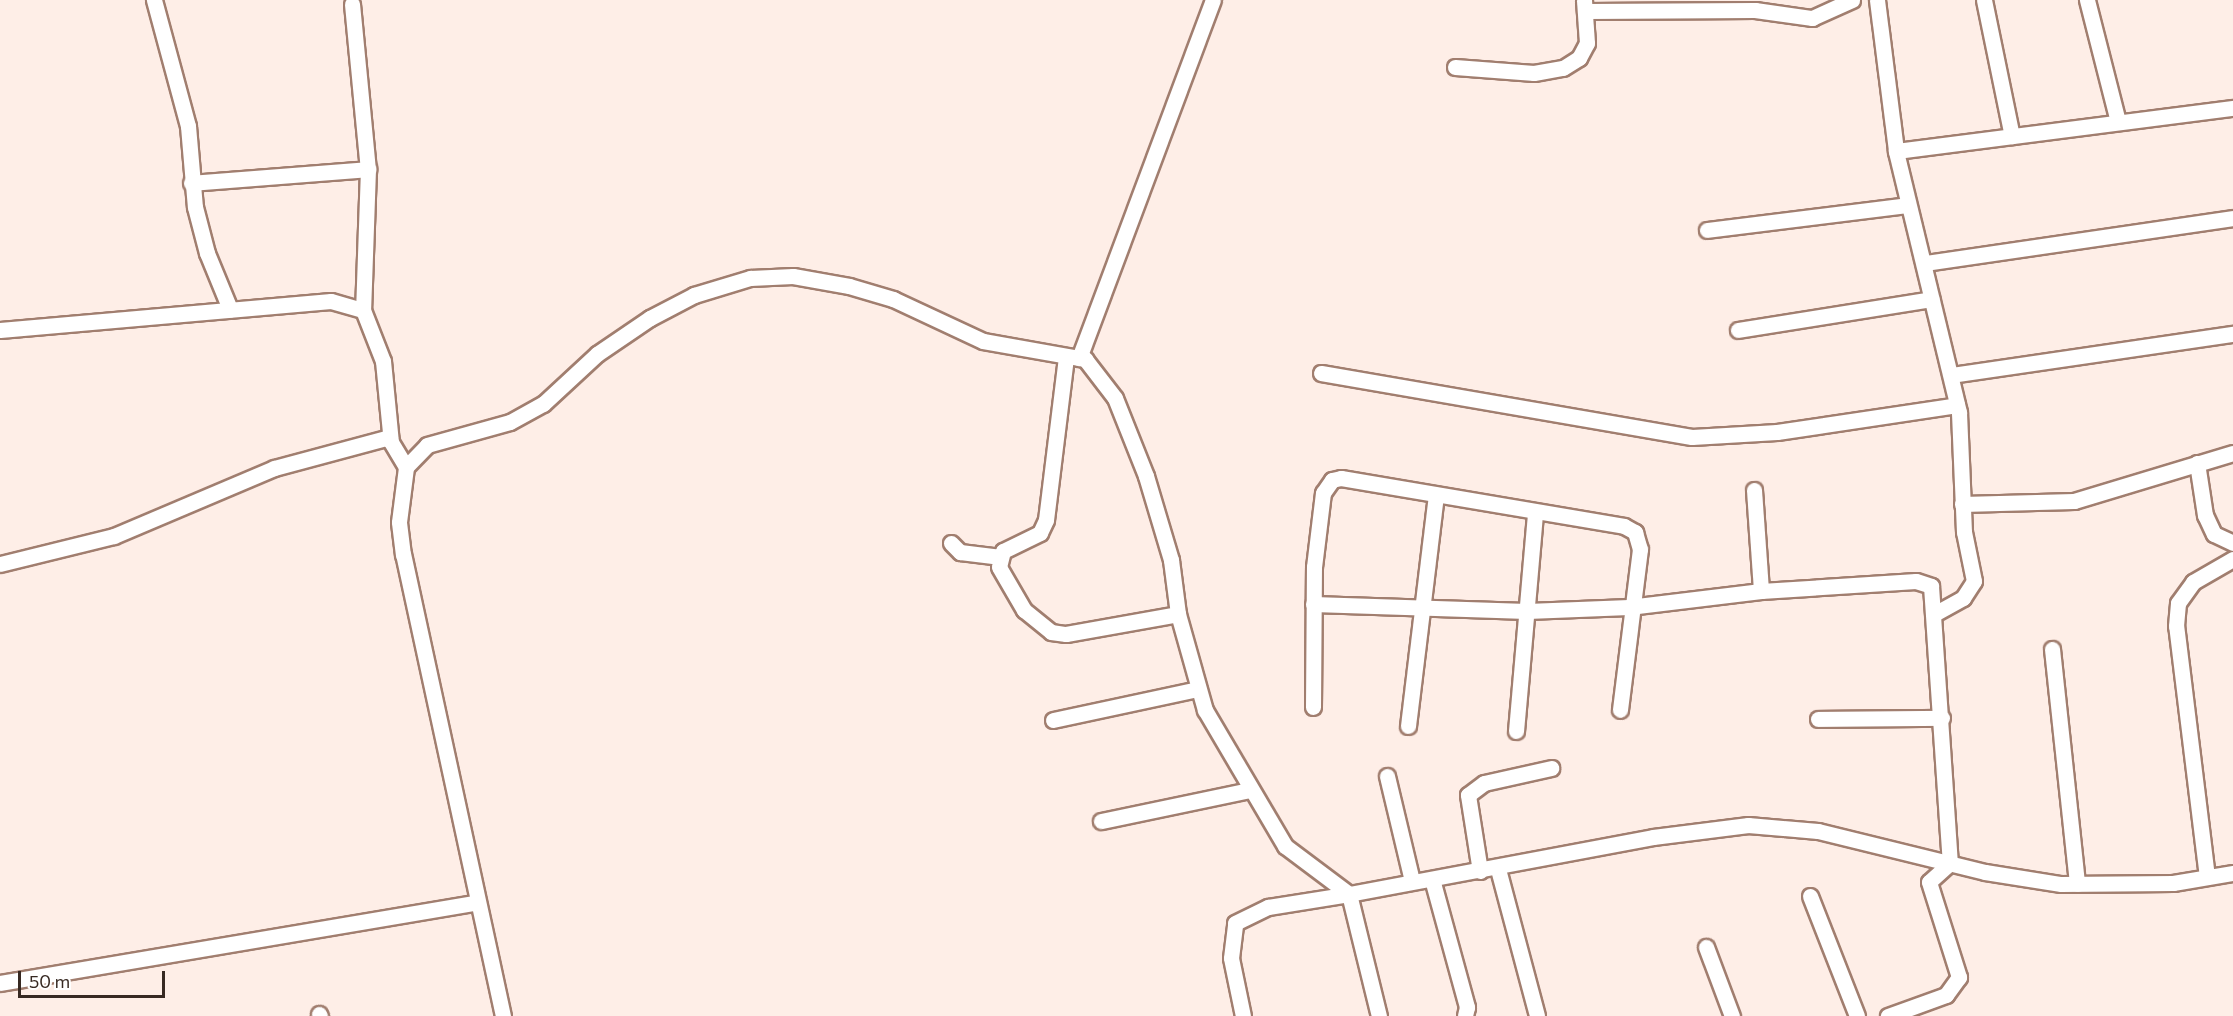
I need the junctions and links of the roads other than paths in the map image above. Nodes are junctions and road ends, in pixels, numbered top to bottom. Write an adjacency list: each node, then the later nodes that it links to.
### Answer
1 (154, 0): 15 (street)
2 (1213, 0): 26 (street)
3 (1852, 0): 8 (street)
4 (1877, 0): 13 (street)
5 (1984, 0): 12 (street)
6 (2087, 0): 11 (street)
7 (352, 4): 14 (street)
8 (1586, 5): 9 (street)
9 (1455, 67)
10 (2233, 108): 11 (street)
11 (2118, 122): 12 (street)
12 (2012, 136): 13 (street)
13 (1896, 151): 16 (street)
14 (368, 169): 15 (street); 22 (street)
15 (191, 183): 21 (street)
16 (1907, 205): 18 (street); 19 (street)
17 (2233, 218): 19 (street)
18 (1707, 230)
19 (1925, 263): 20 (street)
20 (1932, 299): 24 (street); 28 (street)
21 (230, 309): 22 (street); 23 (street)
22 (363, 310): 30 (street)
23 (0, 330)
24 (1738, 330)
25 (2233, 334): 28 (street)
26 (1073, 357): 33 (street); 40 (street); 48 (street)
27 (1321, 373): 29 (street)
28 (1951, 375): 29 (street)
29 (1957, 405): 36 (street)
30 (390, 437): 33 (street); 42 (street)
31 (2233, 453): 32 (street)
32 (2198, 463): 36 (street); 39 (street)
33 (406, 467): 73 (street)
34 (1754, 490): 43 (street)
35 (1436, 495): 37 (street); 44 (street); 46 (street)
36 (1962, 504): 49 (street)
37 (1535, 514): 45 (street); 47 (street)
38 (951, 543): 40 (street)
39 (2233, 543)
40 (999, 557): 48 (street)
41 (2233, 559): 67 (street)
42 (0, 564)
43 (1761, 591): 45 (street); 49 (street)
44 (1313, 604): 46 (street); 52 (street)
45 (1629, 607): 47 (street); 53 (street)
46 (1422, 609): 47 (street); 57 (street)
47 (1527, 611): 58 (street)
48 (1178, 614): 51 (street)
49 (1936, 614): 54 (street)
50 (2052, 649): 70 (street)
51 (1198, 689): 56 (street); 61 (street)
52 (1313, 707)
53 (1620, 710)
54 (1942, 718): 55 (street); 63 (street)
55 (1818, 719)
56 (1053, 720)
57 (1408, 726)
58 (1516, 731)
59 (1551, 768): 65 (street)
60 (1387, 776): 69 (street)
61 (1249, 790): 62 (street); 71 (street)
62 (1101, 821)
63 (1950, 862): 64 (street); 70 (street); 83 (street)
64 (1498, 869): 65 (street); 80 (street)
65 (1480, 871): 68 (street)
66 (2233, 873): 67 (street)
67 (2207, 877): 70 (street)
68 (1432, 879): 69 (street); 79 (street)
69 (1412, 881): 71 (street)
70 (2077, 884)
71 (1349, 894): 77 (street); 78 (street)
72 (1810, 896): 82 (street)
73 (477, 902): 75 (street); 76 (street)
74 (1706, 947): 81 (street)
75 (0, 983)
76 (503, 1016)
77 (1243, 1016)
78 (1379, 1016)
79 (1465, 1016)
80 (1537, 1016)
81 (1732, 1016)
82 (1857, 1016)
83 (1888, 1016)

